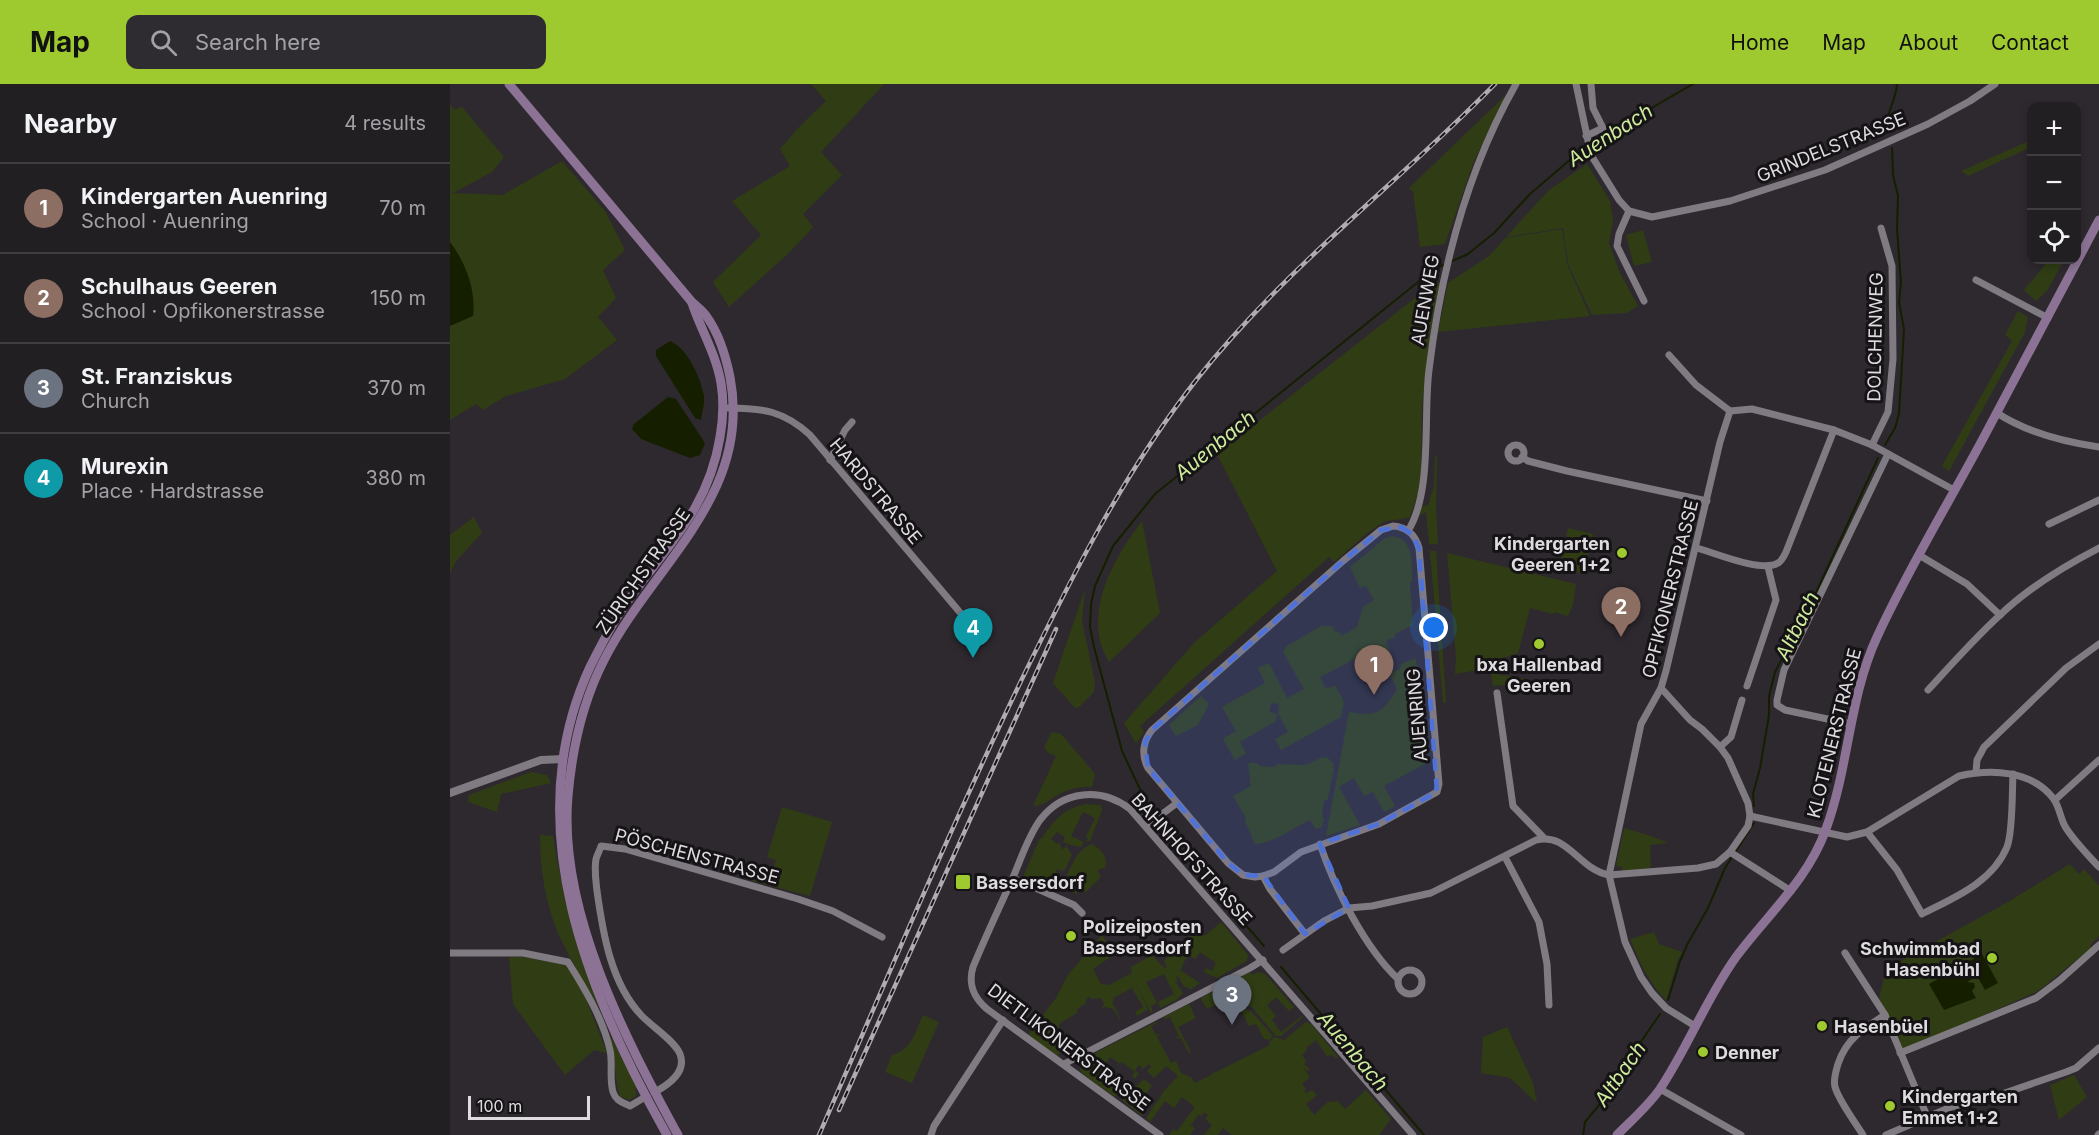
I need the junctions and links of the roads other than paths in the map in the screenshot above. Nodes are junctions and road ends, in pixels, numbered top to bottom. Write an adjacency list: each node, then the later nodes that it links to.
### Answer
1 (509, 84): 11 (main road, ZÜRICHSTRASSE)
2 (1516, 84): 30 (street, AUENWEG)
3 (1576, 84): 6 (street)
4 (1591, 84): 6 (street)
5 (1995, 84): 7 (street, GRINDELSTRASSE)
6 (1588, 142): 7 (street)
7 (1629, 211): 12 (street)
8 (2099, 220): 13 (main road, KLOTENERSTRASSE)
9 (1881, 228): 21 (street, DOLCHENWEG)
10 (1976, 280): 13 (street)
11 (691, 301): 15 (main road, ZÜRICHSTRASSE); 16 (main road, ZÜRICHSTRASSE)
12 (1644, 301)
13 (2048, 318): 18 (main road, KLOTENERSTRASSE)
14 (1669, 355): 17 (street)
15 (733, 408): 16 (street, HARDSTRASSE); 25 (street, HARDSTRASSE); 46 (main road, ZÜRICHSTRASSE)
16 (722, 409): 46 (main road, ZÜRICHSTRASSE)
17 (1730, 411): 20 (street); 28 (street, OPFIKONERSTRASSE)
18 (1997, 413): 22 (street); 26 (main road, KLOTENERSTRASSE)
19 (852, 422): 25 (street)
20 (1834, 430): 21 (street); 34 (street)
21 (1872, 445): 23 (street)
22 (2099, 447)
23 (1888, 454): 26 (street); 43 (street)
24 (1522, 457): 28 (street)
25 (830, 460): 36 (street, HARDSTRASSE)
26 (1954, 490): 33 (main road, KLOTENERSTRASSE)
27 (2099, 500): 29 (street)
28 (1707, 501): 31 (street, OPFIKONERSTRASSE)
29 (2049, 524)
30 (1408, 531): 51 (street); 58 (street, AUENRING)
31 (1696, 548): 34 (street); 39 (street, OPFIKONERSTRASSE)
32 (2099, 548): 35 (street)
33 (1919, 555): 35 (street); 43 (main road, KLOTENERSTRASSE)
34 (1768, 567): 38 (street)
35 (2000, 615): 40 (street)
36 (984, 636)
37 (2099, 644): 47 (street)
38 (1748, 686)
39 (1661, 688): 44 (street); 62 (street, OPFIKONERSTRASSE)
40 (1928, 690)
41 (1497, 693): 57 (street)
42 (1742, 700): 44 (street)
43 (1851, 724): 56 (main road, KLOTENERSTRASSE)
44 (1720, 747): 52 (street)
45 (2099, 760): 50 (street)
46 (569, 762): 49 (street); 53 (main road, ZÜRICHSTRASSE); 53 (main road, ZÜRICHSTRASSE)
47 (1976, 772): 48 (street); 55 (street)
48 (2013, 774): 50 (street); 55 (street)
49 (450, 793)
50 (2055, 800): 61 (street)
51 (1178, 803): 54 (street); 63 (street)
52 (1750, 816): 56 (street); 59 (street)
53 (564, 820): 85 (main road, ZÜRICHSTRASSE)
54 (1152, 821): 64 (street, BAHNHOFSTRASSE); 74 (street, BAHNHOFSTRASSE)
55 (1867, 832): 56 (street)
56 (1825, 833): 65 (main road, KLOTENERSTRASSE)
57 (1544, 838): 60 (street); 62 (street)
58 (1320, 844): 63 (street, AUENRING); 66 (street)
59 (1734, 854): 62 (street); 65 (street)
60 (1505, 857): 66 (street); 77 (street)
61 (2099, 867)
62 (1609, 875): 80 (street, OPFIKONERSTRASSE)
63 (1263, 876): 68 (street)
64 (1013, 878): 67 (street); 75 (street, BAHNHOFSTRASSE)
65 (1791, 891): 80 (main road, KLOTENERSTRASSE)
66 (1349, 908): 68 (street); 76 (street)
67 (1082, 913)
68 (1305, 934): 71 (street)
69 (882, 937): 85 (street, PÖSCHENSTRASSE)
70 (2098, 948): 82 (street)
71 (1283, 950)
72 (1845, 952): 78 (street)
73 (450, 953): 85 (street)
74 (1263, 960): 83 (street); 91 (street, BAHNHOFSTRASSE)
75 (971, 976): 79 (street, DIETLIKONERSTRASSE)
76 (1398, 979)
77 (1549, 1005)
78 (1885, 1015): 82 (street); 94 (street)
79 (1003, 1020): 83 (street, DIETLIKONERSTRASSE); 89 (street)
80 (1695, 1026): 84 (main road, KLOTENERSTRASSE)
81 (2099, 1048): 86 (street)
82 (1900, 1053): 86 (street)
83 (1064, 1064): 90 (street, DIETLIKONERSTRASSE)
84 (1660, 1089): 92 (main road, KLOTENERSTRASSE); 93 (street)
85 (651, 1094): 87 (main road, ZÜRICHSTRASSE); 88 (main road, ZÜRICHSTRASSE)
86 (1928, 1116): 95 (street)
87 (667, 1135)
88 (678, 1135)
89 (930, 1135)
90 (1160, 1135)
91 (1413, 1135)
92 (1617, 1135)
93 (1741, 1135)
94 (1863, 1135)
95 (1886, 1135)

